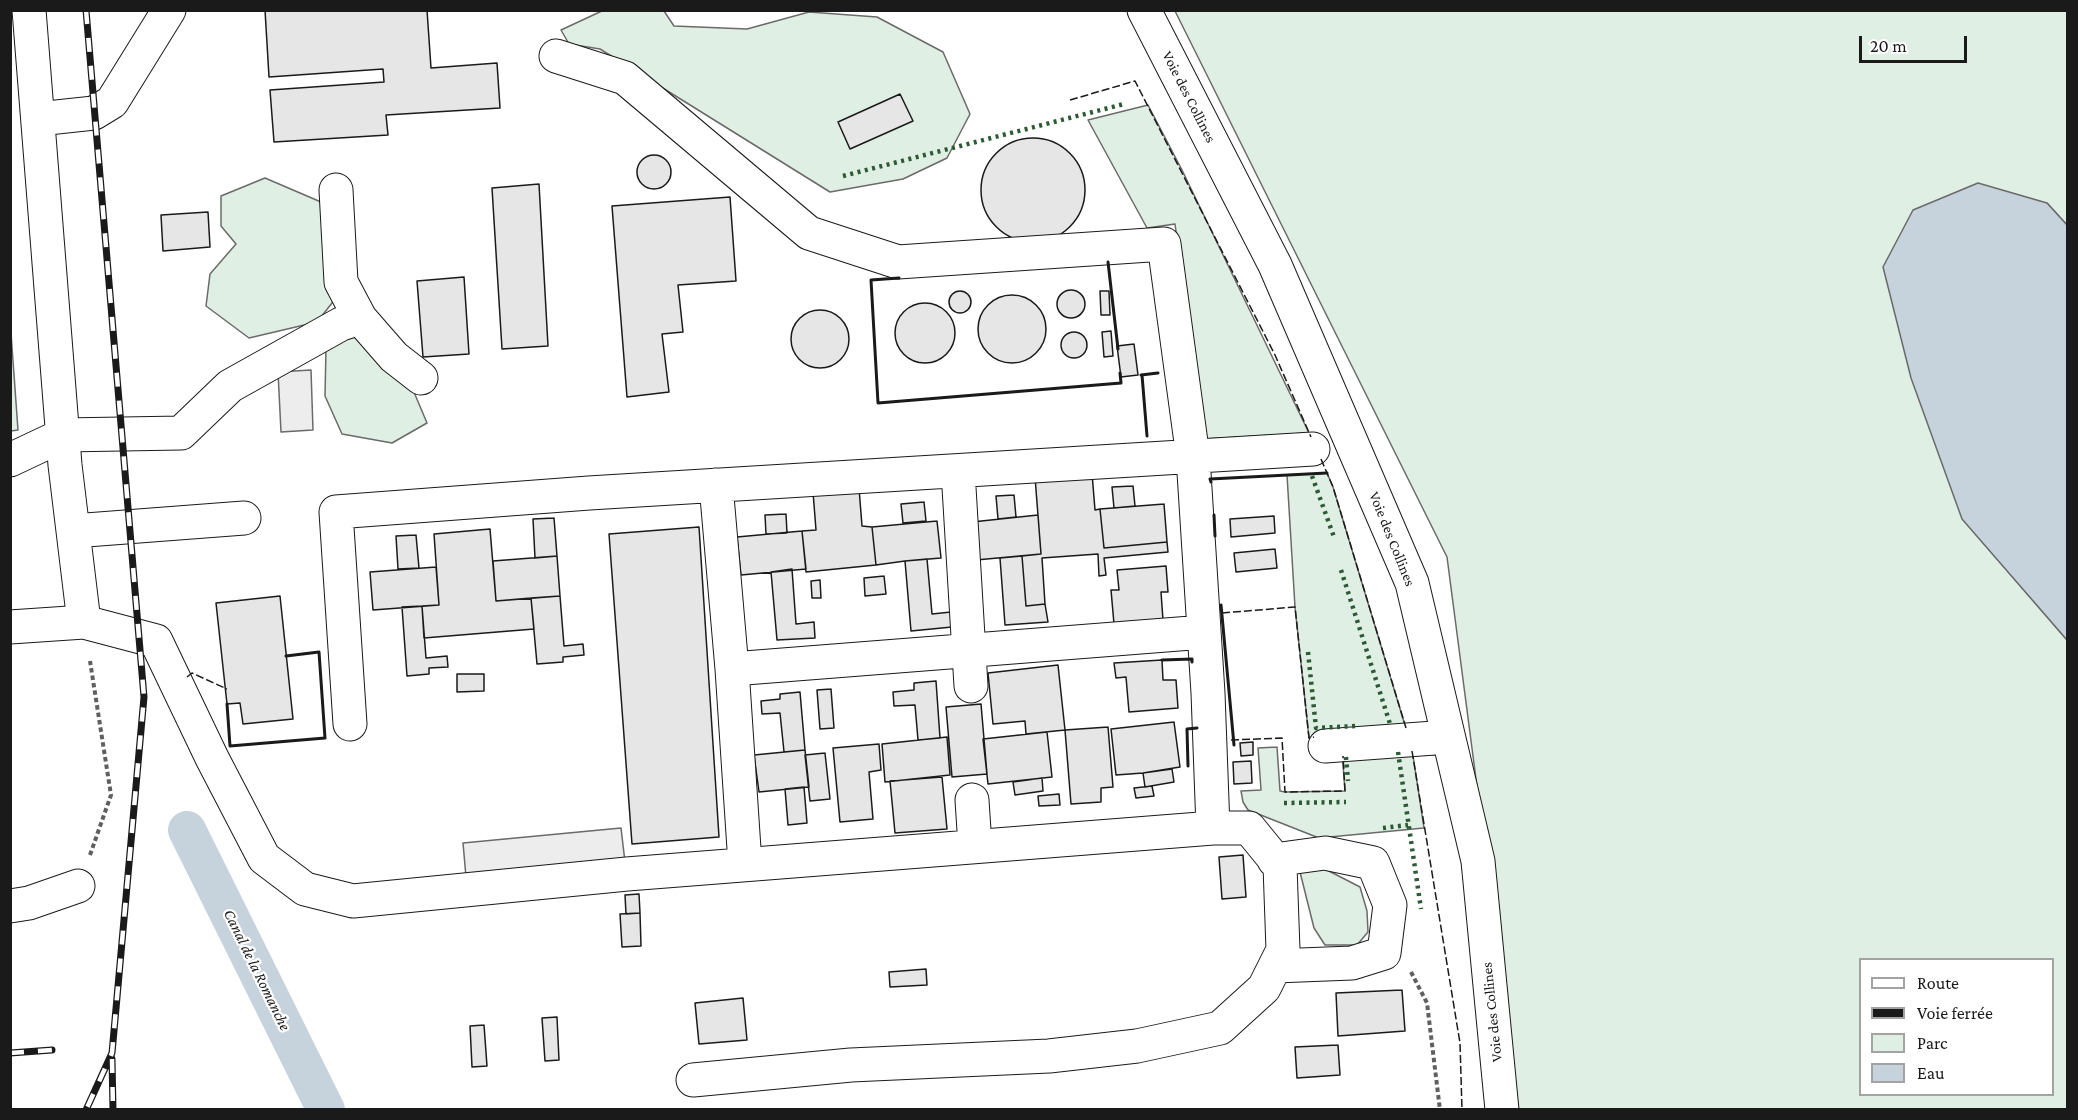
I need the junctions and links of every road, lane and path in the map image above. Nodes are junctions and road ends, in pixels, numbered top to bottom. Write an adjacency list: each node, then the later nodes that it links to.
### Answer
1 (29, 10): 5 (street)
2 (170, 10): 5 (street)
3 (1144, 10): 24 (street, Voie des Collines)
4 (556, 56): 11 (street)
5 (38, 119): 9 (street)
6 (336, 190): 7 (street)
7 (360, 318): 8 (street); 9 (street)
8 (421, 378)
9 (63, 435): 12 (street); 16 (street)
10 (1313, 449): 11 (street)
11 (1193, 457): 13 (street); 19 (street)
12 (10, 460)
13 (958, 471): 14 (street); 20 (street)
14 (716, 485): 21 (street); 23 (street)
15 (244, 518): 16 (street)
16 (73, 531): 17 (street)
17 (84, 622): 18 (street); 30 (street); 31 (path)
18 (10, 627)
19 (1204, 632): 20 (street); 27 (street)
20 (969, 650): 21 (street); 22 (street)
21 (732, 669): 30 (street)
22 (971, 686)
23 (350, 724)
24 (1448, 737): 25 (street); 37 (street, Voie des Collines)
25 (1325, 746)
26 (972, 800): 28 (street)
27 (1213, 828): 28 (street); 29 (street)
28 (975, 846): 30 (street)
29 (1275, 860): 33 (street); 34 (street)
30 (745, 864)
31 (78, 886): 32 (street)
32 (10, 906)
33 (1386, 942): 34 (street); 36 (path)
34 (1275, 966): 35 (street)
35 (693, 1080)
36 (1440, 1110)
37 (1502, 1110)

